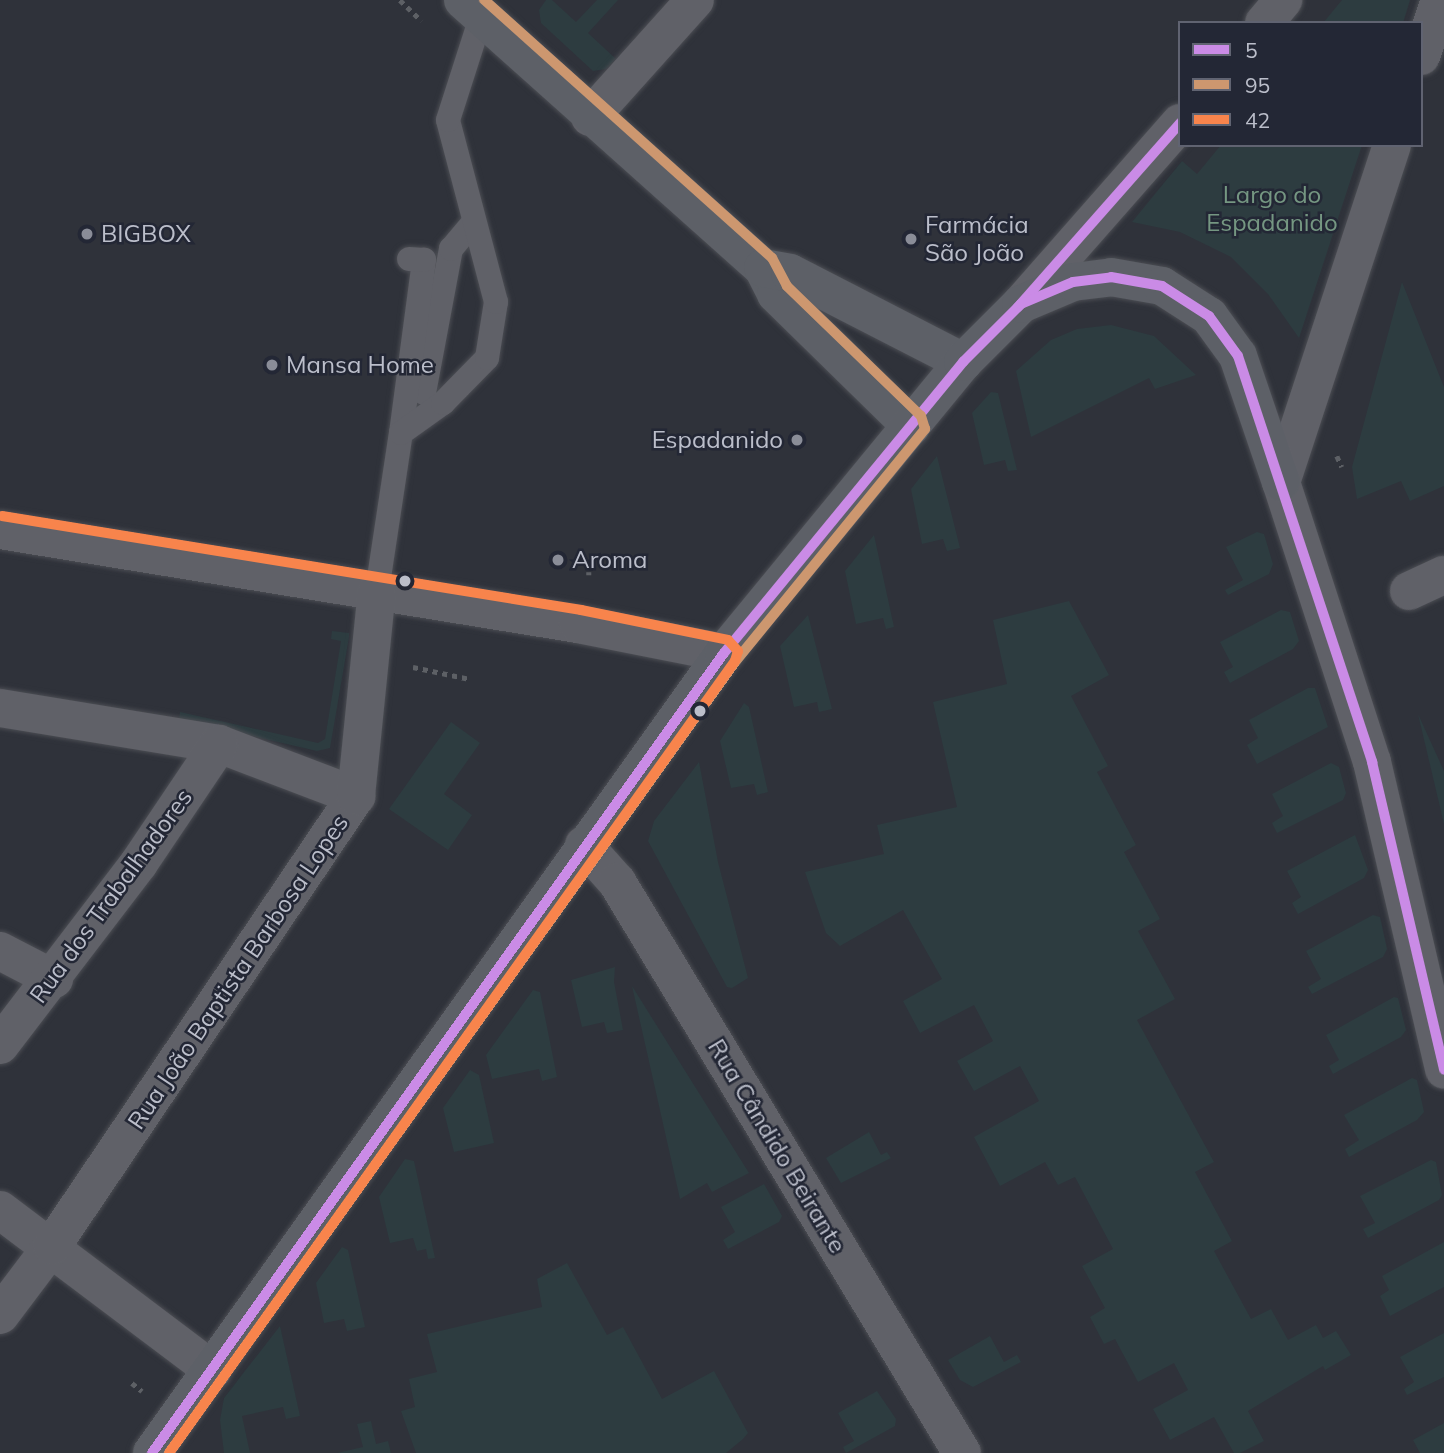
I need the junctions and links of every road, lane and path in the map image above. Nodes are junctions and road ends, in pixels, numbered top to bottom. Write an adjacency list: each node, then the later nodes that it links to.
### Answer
1 (695, 0): 7 (street)
2 (1283, 0): 5 (street)
3 (1440, 0): 6 (street)
4 (480, 6): 7 (street); 10 (lane)
5 (1266, 21)
6 (1423, 50)
7 (590, 117): 12 (street)
8 (1178, 125): 13 (street)
9 (1391, 147): 18 (street)
10 (474, 222): 15 (lane); 17 (lane)
11 (409, 259): 17 (lane)
12 (763, 268): 14 (street); 16 (street)
13 (1021, 304): 14 (street); 18 (street)
14 (963, 362): 16 (street)
15 (424, 393)
16 (911, 426): 23 (street)
17 (401, 433): 21 (lane)
18 (1281, 482): 30 (street)
19 (0, 530): 21 (street)
20 (1444, 575): 22 (street)
21 (377, 591): 23 (street); 28 (street, Rua João Baptista Barbosa Lopes)
22 (1409, 591)
23 (724, 653): 29 (street)
24 (403, 665): 25 (path)
25 (470, 679)
26 (0, 708): 27 (street)
27 (219, 744): 28 (street); 32 (street, Rua dos Trabalhadores)
28 (356, 796): 36 (street, Rua João Baptista Barbosa Lopes)
29 (584, 845): 38 (street); 42 (street, Rua Cândido Beirante)
30 (1430, 946): 34 (street)
31 (0, 951): 32 (street)
32 (54, 979): 33 (street, Rua dos Trabalhadores)
33 (0, 1045)
34 (1444, 1070)
35 (0, 1210): 36 (street)
36 (52, 1246): 37 (street, Rua João Baptista Barbosa Lopes); 38 (street)
37 (0, 1315)
38 (212, 1370): 41 (street)
39 (132, 1383): 40 (path)
40 (143, 1392)
41 (152, 1453)
42 (962, 1453)

